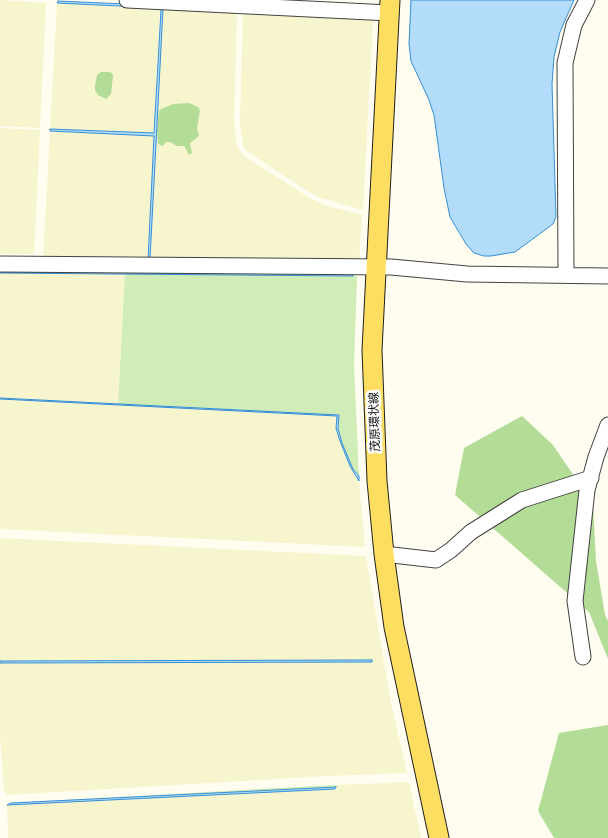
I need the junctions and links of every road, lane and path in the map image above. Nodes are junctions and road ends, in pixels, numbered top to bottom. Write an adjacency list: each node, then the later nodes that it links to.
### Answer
1 (127, 0): 3 (street)
2 (586, 0): 6 (street)
3 (390, 7): 5 (main road, 茂原環状線)
4 (0, 264): 5 (street)
5 (376, 268): 6 (street); 10 (main road, 茂原環状線)
6 (566, 275): 7 (street)
7 (608, 276)
8 (608, 425): 9 (street)
9 (590, 478): 10 (street); 11 (street)
10 (384, 554): 12 (main road, 茂原環状線)
11 (583, 657)
12 (439, 838)

